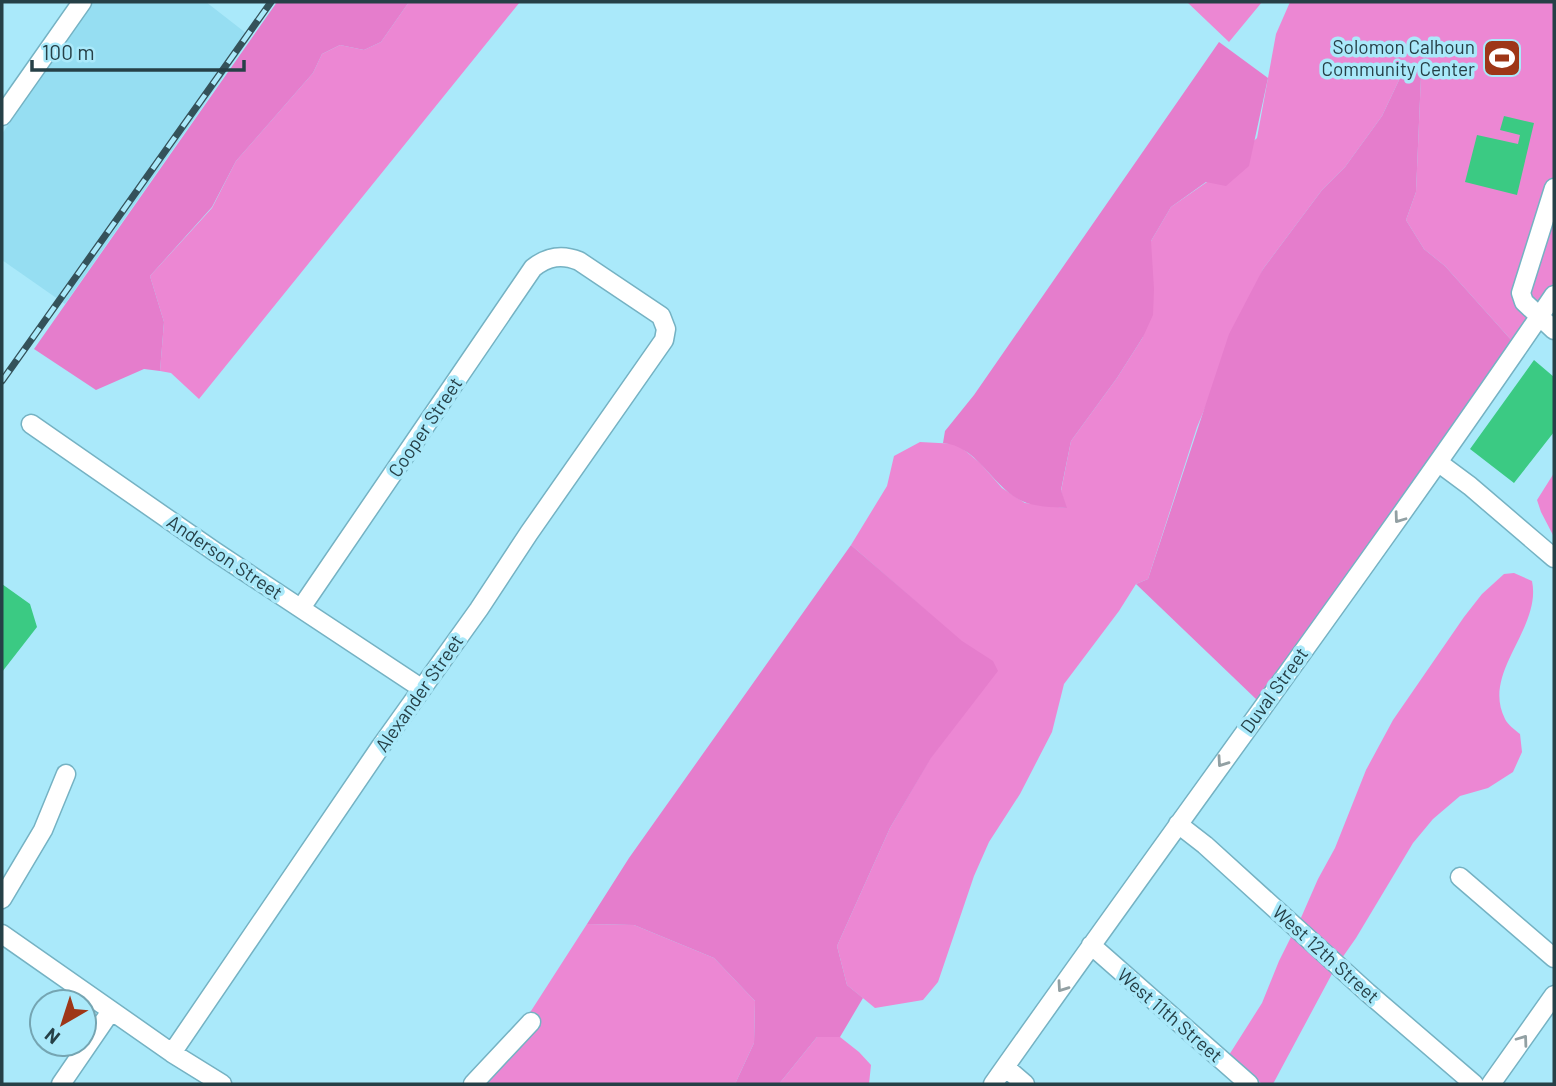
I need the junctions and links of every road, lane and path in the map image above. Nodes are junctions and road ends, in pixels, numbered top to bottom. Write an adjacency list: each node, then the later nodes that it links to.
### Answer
1 (82, 2): 2 (street)
2 (2, 116)
3 (1554, 188): 5 (street)
4 (1554, 295): 5 (street, Duval Street)
5 (1540, 316): 6 (street); 9 (street, Duval Street)
6 (1554, 330)
7 (666, 333): 11 (street, Cooper Street); 12 (street, Alexander Street)
8 (31, 424): 11 (street, Anderson Street)
9 (1439, 463): 10 (street); 14 (street, Duval Street, one-way to 14)
10 (1554, 558)
11 (301, 608): 12 (street, Anderson Street)
12 (421, 688): 23 (street, Alexander Street)
13 (66, 774): 16 (street)
14 (1178, 824): 18 (street, Duval Street); 31 (street, West 12th Street)
15 (1460, 877): 19 (street)
16 (2, 899)
17 (2, 934): 21 (street)
18 (1091, 946): 24 (street, Duval Street, one-way to 24); 30 (street, West 11th Street)
19 (1554, 958)
20 (1554, 995): 32 (street, one-way to 20)
21 (111, 1011): 23 (street); 25 (street)
22 (531, 1022): 27 (street)
23 (172, 1053): 26 (street)
24 (1005, 1067): 28 (street, Duval Street); 29 (street)
25 (61, 1084)
26 (222, 1084)
27 (473, 1084)
28 (993, 1084)
29 (1025, 1084)
30 (1250, 1084)
31 (1474, 1084)
32 (1491, 1084)

